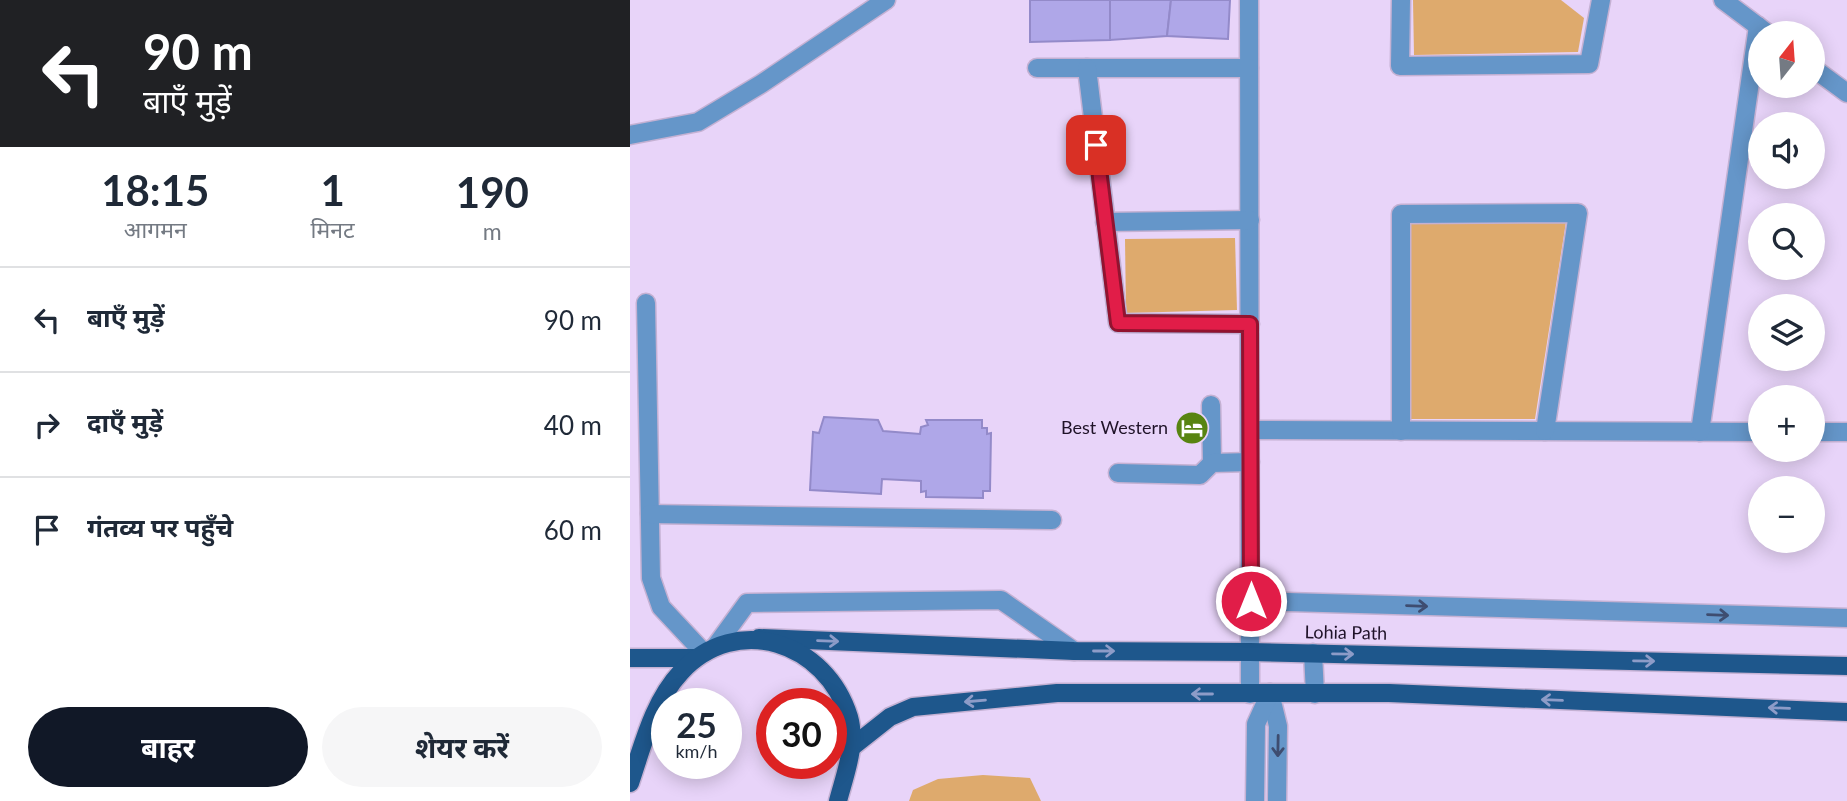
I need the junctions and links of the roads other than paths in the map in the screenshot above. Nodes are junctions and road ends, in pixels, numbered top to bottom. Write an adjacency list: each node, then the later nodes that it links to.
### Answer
1 (886, 0): 13 (street)
2 (1249, 0): 9 (street)
3 (1401, 0): 4 (street)
4 (1601, 0)
5 (1723, 0): 6 (street)
6 (1750, 21)
7 (1037, 68): 8 (street)
8 (1087, 68): 9 (street); 15 (street)
9 (1249, 68): 14 (street)
10 (1825, 77): 11 (street)
11 (1847, 93)
12 (1752, 98): 22 (street)
13 (630, 135)
14 (1250, 220): 15 (street); 17 (street)
15 (1105, 222): 17 (street)
16 (646, 303): 29 (street)
17 (1250, 324): 19 (street)
18 (1211, 405): 27 (street)
19 (1251, 430): 20 (street); 26 (street)
20 (1401, 430): 21 (street); 21 (street)
21 (1545, 431): 22 (street)
22 (1700, 432): 23 (street)
23 (1748, 432)
24 (1825, 432): 25 (street)
25 (1847, 432)
26 (1250, 462): 27 (street); 31 (street)
27 (1212, 463): 28 (street)
28 (1118, 473)
29 (650, 514): 30 (street); 36 (street)
30 (1052, 520)
31 (1251, 601): 32 (street, one-way to 32); 35 (street)
32 (1847, 618)
33 (760, 638): 34 (main road, Lohia Path, one-way to 34); 36 (main road); 44 (main road)
34 (1074, 651): 35 (main road, Lohia Path, one-way to 35); 36 (street)
35 (1250, 652): 37 (main road, Lohia Path); 41 (street)
36 (705, 653): 38 (main road); 45 (main road)
37 (1314, 653): 39 (main road, Lohia Path, one-way to 39); 42 (street)
38 (634, 654)
39 (1847, 666)
40 (1270, 693): 41 (main road); 42 (main road); 47 (street); 48 (street, one-way to 48)
41 (1250, 694): 44 (main road, one-way to 44)
42 (1315, 694): 43 (main road, one-way to 42)
43 (1847, 712)
44 (852, 747): 46 (main road)
45 (630, 783)
46 (838, 801)
47 (1255, 801)
48 (1277, 801)

